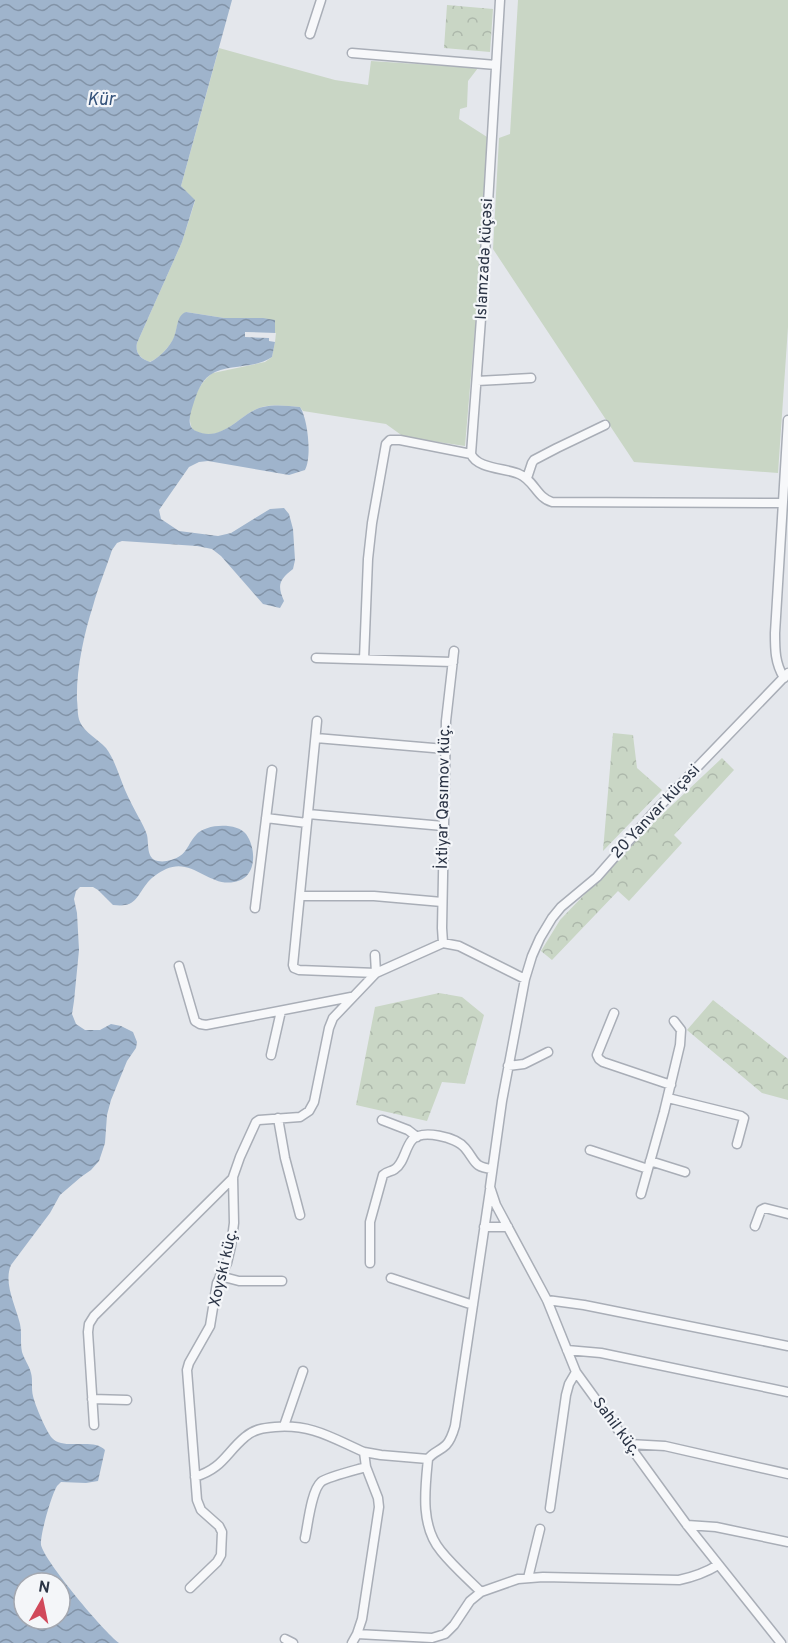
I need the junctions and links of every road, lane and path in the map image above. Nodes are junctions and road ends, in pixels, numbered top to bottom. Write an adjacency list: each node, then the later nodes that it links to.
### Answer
1 (321, 0): 3 (street)
2 (500, 0): 5 (street, Islamzadə küçəsi)
3 (310, 34)
4 (352, 53): 5 (street)
5 (496, 65): 7 (street, Islamzadə küçəsi)
6 (531, 378): 7 (street)
7 (477, 381): 10 (street, Islamzadə küçəsi)
8 (788, 420): 12 (street)
9 (605, 425): 11 (street)
10 (471, 454): 11 (street); 15 (street)
11 (527, 478): 12 (street)
12 (782, 503): 17 (street)
13 (454, 651): 16 (street, İxtiyar Qasımov küç.)
14 (316, 658): 15 (street)
15 (364, 659): 16 (street)
16 (453, 662): 20 (street, İxtiyar Qasımov küç.)
17 (786, 676): 30 (street, 20 Yanvar küçəsi)
18 (317, 721): 19 (street)
19 (315, 738): 20 (street); 23 (street)
20 (445, 749): 24 (street, İxtiyar Qasımov küç.)
21 (272, 770): 22 (street)
22 (266, 818): 23 (street); 27 (street)
23 (307, 819): 24 (street); 25 (street)
24 (443, 826): 26 (street, İxtiyar Qasımov küç.)
25 (300, 896): 26 (street); 32 (street)
26 (442, 902): 28 (street, İxtiyar Qasımov küç.)
27 (255, 908)
28 (443, 943): 32 (street, Xoyski küç.); 33 (street)
29 (375, 955): 32 (street)
30 (531, 957): 33 (street, Sahil küç.)
31 (179, 966): 35 (street)
32 (376, 973): 34 (street, Xoyski küç.)
33 (525, 979): 40 (street, Sahil küç.)
34 (352, 997): 35 (street); 43 (street, Xoyski küç.)
35 (281, 1011): 39 (street)
36 (614, 1013): 41 (street)
37 (674, 1021): 41 (street)
38 (548, 1052): 40 (street)
39 (271, 1055)
40 (508, 1066): 49 (street, Sahil küç.)
41 (671, 1084): 42 (street)
42 (668, 1098): 46 (street); 48 (street)
43 (278, 1118): 51 (street, Xoyski küç.); 55 (street)
44 (382, 1120): 45 (street)
45 (417, 1137): 49 (street); 59 (street)
46 (737, 1144)
47 (590, 1150): 48 (street)
48 (649, 1165): 50 (street); 53 (street)
49 (492, 1169): 52 (street, Sahil küç.)
50 (685, 1172)
51 (233, 1178): 60 (street, Xoyski küç.); 70 (street)
52 (490, 1187): 57 (street, Sahil küç.); 58 (street, Sahil küç.)
53 (641, 1194)
54 (788, 1214): 56 (street)
55 (300, 1215)
56 (755, 1226)
57 (484, 1227): 58 (street); 64 (street, Sahil küç.)
58 (508, 1227): 63 (street, Sahil küç.)
59 (370, 1263)
60 (220, 1276): 62 (street); 79 (street, Xoyski küç.)
61 (391, 1278): 64 (street)
62 (282, 1281)
63 (547, 1300): 65 (street); 66 (street, Sahil küç.)
64 (473, 1305): 76 (street, Sahil küç.)
65 (788, 1346)
66 (567, 1350): 68 (street, Sahil küç.); 69 (street)
67 (303, 1371): 73 (street)
68 (576, 1372): 74 (street, Sahil küç.); 80 (street)
69 (788, 1392)
70 (92, 1399): 71 (street); 72 (street)
71 (127, 1400)
72 (94, 1425)
73 (284, 1426): 75 (street); 79 (street)
74 (629, 1444): 78 (street); 81 (street, Sahil küç.)
75 (364, 1452): 76 (street); 77 (street)
76 (428, 1459): 88 (street)
77 (366, 1467): 83 (street); 89 (street)
78 (788, 1474)
79 (195, 1478): 87 (street, Xoyski küç.)
80 (550, 1508)
81 (687, 1525): 84 (street); 85 (street, Sahil küç.)
82 (540, 1529): 86 (street)
83 (305, 1538)
84 (788, 1542)
85 (718, 1565): 86 (street); 91 (street, Sahil küç.)
86 (528, 1578): 88 (street)
87 (190, 1588)
88 (481, 1592): 89 (street)
89 (357, 1634): 90 (street)
90 (352, 1643)
91 (781, 1643)

